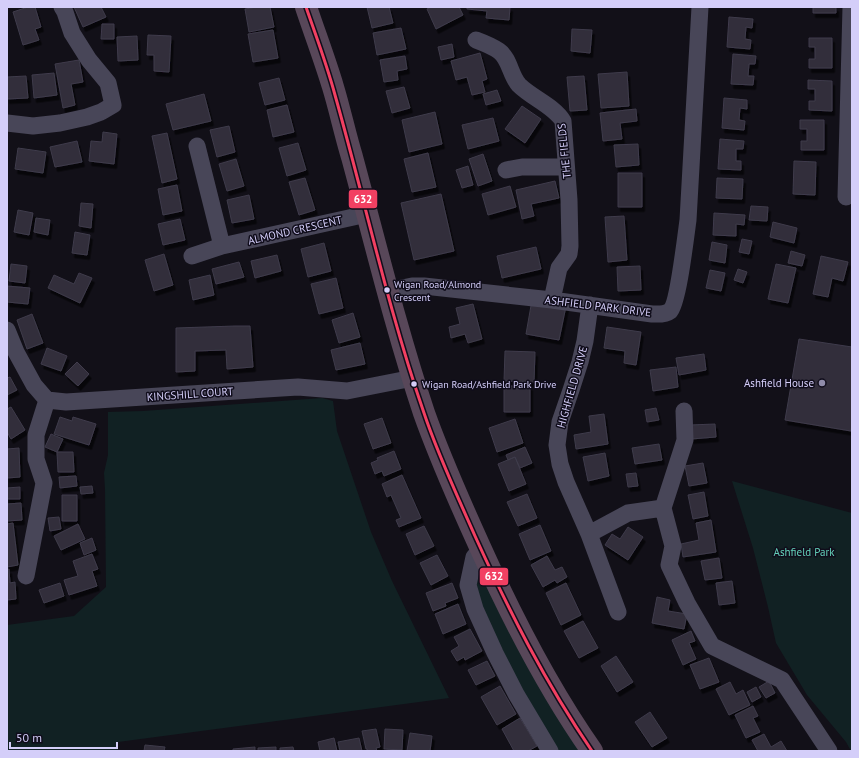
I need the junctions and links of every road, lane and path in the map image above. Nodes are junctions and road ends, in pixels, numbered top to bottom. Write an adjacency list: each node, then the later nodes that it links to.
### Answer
1 (62, 7): 6 (street)
2 (306, 7): 11 (highway)
3 (700, 7): 16 (street, ASHFIELD PARK DRIVE)
4 (851, 7): 10 (street)
5 (476, 40): 8 (street, THE FIELDS)
6 (7, 123)
7 (197, 146): 12 (street)
8 (566, 167): 9 (street); 15 (street, THE FIELDS)
9 (506, 170)
10 (846, 197)
11 (367, 214): 12 (street, ALMOND CRESCENT); 14 (highway)
12 (222, 246): 13 (street, ALMOND CRESCENT)
13 (192, 256)
14 (388, 291): 15 (street, ASHFIELD PARK DRIVE); 18 (highway)
15 (552, 300): 16 (street, ASHFIELD PARK DRIVE)
16 (590, 305): 22 (street, HIGHFIELD DRIVE)
17 (7, 330): 19 (street)
18 (413, 378): 19 (street, KINGSHILL COURT); 23 (highway)
19 (48, 400): 24 (street)
20 (684, 411): 21 (street)
21 (663, 508): 22 (street); 28 (street)
22 (589, 534): 25 (street, HIGHFIELD DRIVE)
23 (481, 549): 26 (street); 27 (highway)
24 (26, 576)
25 (618, 612)
26 (550, 751)
27 (592, 751)
28 (829, 751)

